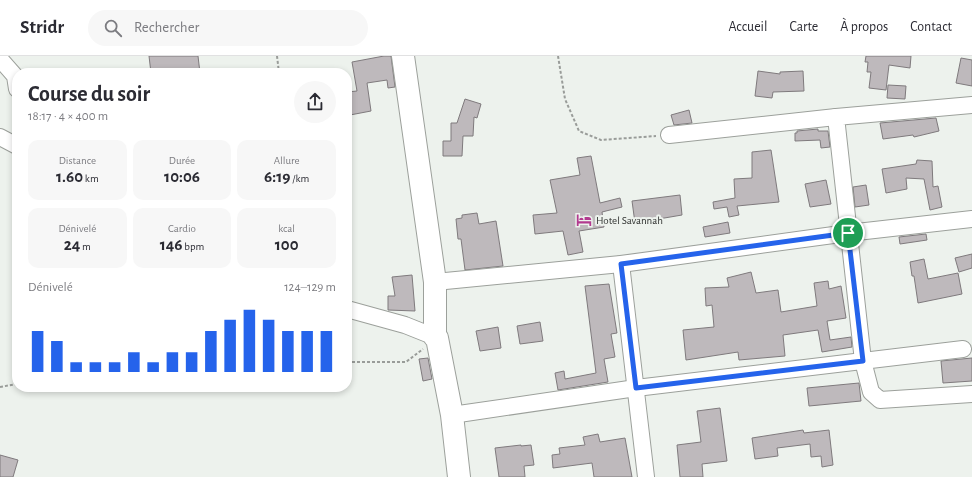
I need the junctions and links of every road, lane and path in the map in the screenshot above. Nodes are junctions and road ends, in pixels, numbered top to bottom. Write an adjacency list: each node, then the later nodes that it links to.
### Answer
1 (277, 56): 5 (path)
2 (403, 56): 15 (highway)
3 (558, 56): 9 (path)
4 (0, 59): 6 (street)
5 (278, 68)
6 (12, 73)
7 (972, 104): 8 (street)
8 (836, 116): 9 (street); 13 (street)
9 (669, 135)
10 (0, 137): 11 (street)
11 (12, 143)
12 (972, 219): 13 (street)
13 (848, 233): 14 (street); 19 (street)
14 (621, 264): 15 (street); 23 (street)
15 (435, 282): 17 (highway)
16 (352, 310): 17 (street)
17 (436, 337): 20 (path); 25 (highway)
18 (963, 349): 19 (street)
19 (863, 361): 23 (street); 24 (street)
20 (352, 362)
21 (12, 385): 22 (path)
22 (0, 387)
23 (636, 388): 25 (street); 27 (street)
24 (972, 394)
25 (452, 415): 26 (highway)
26 (459, 477)
27 (646, 477)

